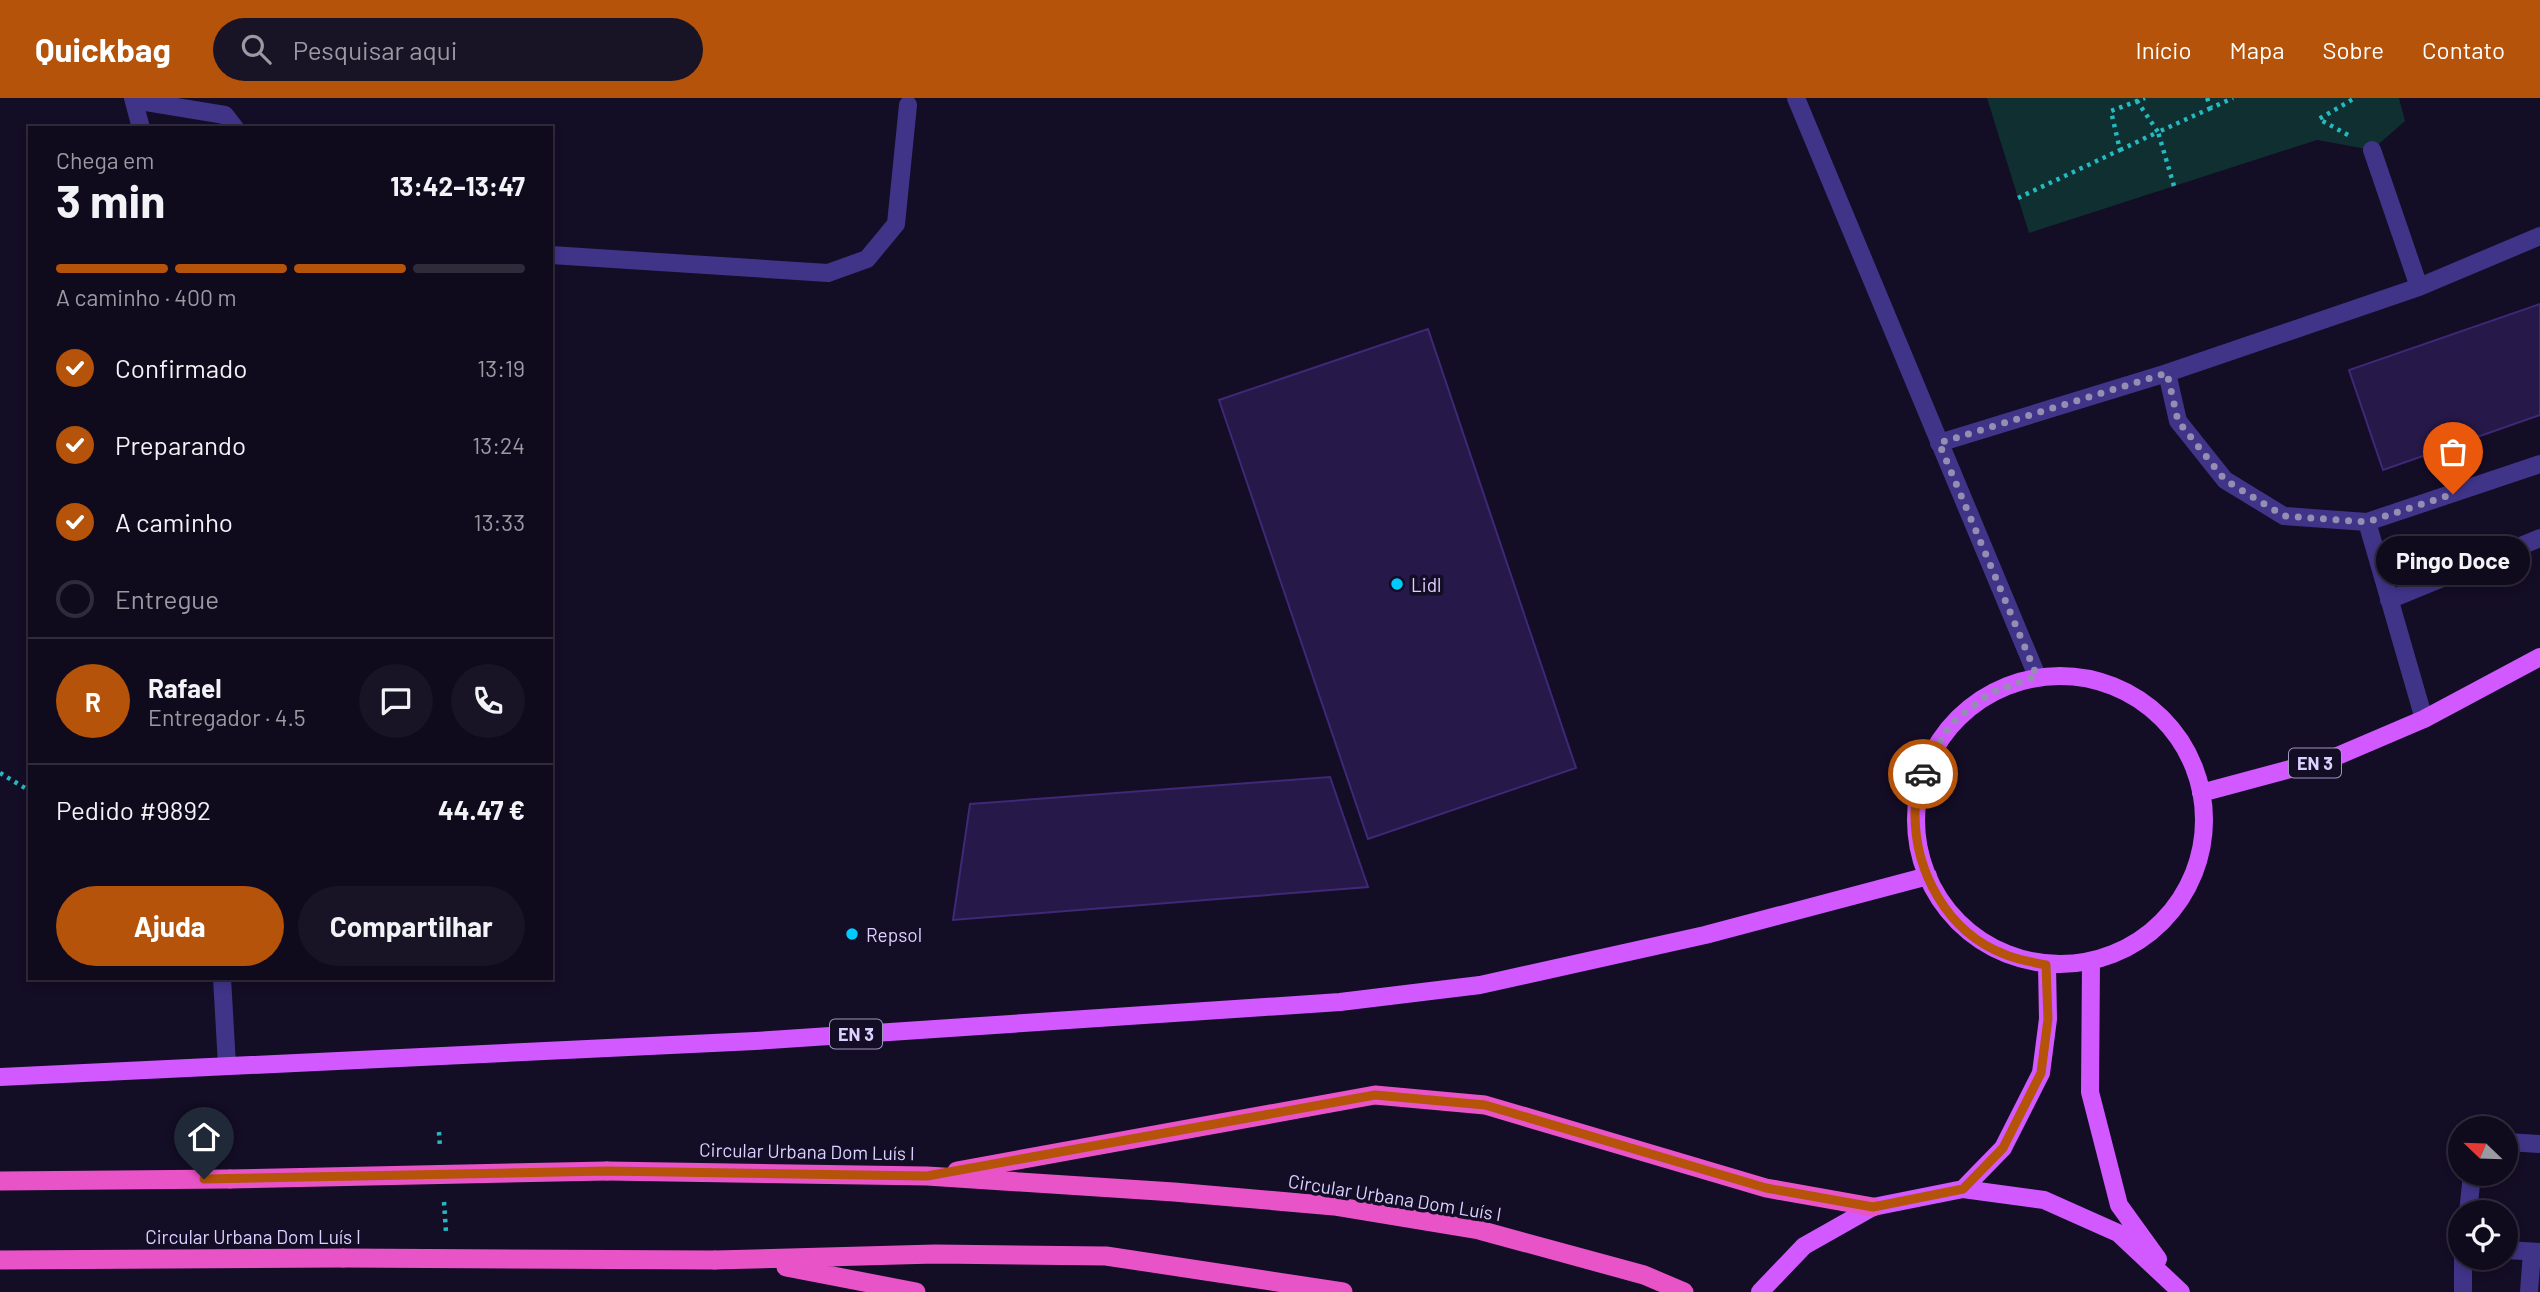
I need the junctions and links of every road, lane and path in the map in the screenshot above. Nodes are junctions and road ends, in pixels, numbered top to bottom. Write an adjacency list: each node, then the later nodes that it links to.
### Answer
1 (1796, 98): 21 (street)
2 (2145, 98): 7 (path)
3 (2207, 98): 9 (path)
4 (2233, 98): 9 (path)
5 (2354, 98): 14 (path)
6 (133, 99): 10 (street); 11 (street)
7 (2136, 99): 12 (path); 13 (path)
8 (908, 105): 18 (street)
9 (2211, 108): 12 (path)
10 (140, 126)
11 (233, 126)
12 (2158, 132): 13 (path); 15 (path)
13 (2120, 150): 16 (path)
14 (2372, 150): 19 (street)
15 (2174, 186)
16 (2018, 198)
17 (2540, 236): 19 (street)
18 (553, 255)
19 (2420, 287): 20 (street)
20 (2167, 373): 21 (street); 23 (street)
21 (1939, 443): 27 (street)
22 (2540, 464): 23 (street)
23 (2367, 522): 25 (street)
24 (2540, 538): 25 (street)
25 (2389, 600): 28 (street)
26 (2540, 657): 28 (main road, EN 3)
27 (2037, 676): 31 (main road); 32 (main road)
28 (2424, 719): 31 (main road, EN 3)
29 (0, 773): 30 (path)
30 (28, 790)
31 (2201, 793): 33 (main road)
32 (1928, 876): 34 (main road); 36 (main road, EN 3)
33 (2091, 962): 34 (main road); 53 (main road)
34 (2046, 965): 44 (main road)
35 (222, 980): 36 (street)
36 (227, 1065): 37 (main road, EN 3)
37 (0, 1077)
38 (439, 1132): 41 (path)
39 (2518, 1143): 40 (street)
40 (2540, 1144)
41 (441, 1158)
42 (927, 1176): 43 (highway, Circular Urbana Dom Luís I, bridge); 46 (highway); 56 (highway, Circular Urbana Dom Luís I)
43 (0, 1181)
44 (1963, 1189): 46 (main road); 53 (main road)
45 (443, 1198): 47 (path)
46 (1873, 1207): 57 (main road)
47 (446, 1238)
48 (2518, 1251): 49 (street)
49 (2536, 1252): 59 (street)
50 (0, 1259): 51 (highway, Circular Urbana Dom Luís I, bridge)
51 (750, 1260): 54 (highway); 55 (highway, Circular Urbana Dom Luís I)
52 (2463, 1270): 58 (street)
53 (2179, 1290)
54 (916, 1292)
55 (1343, 1292)
56 (1684, 1292)
57 (1760, 1292)
58 (2463, 1292)
59 (2529, 1292)

